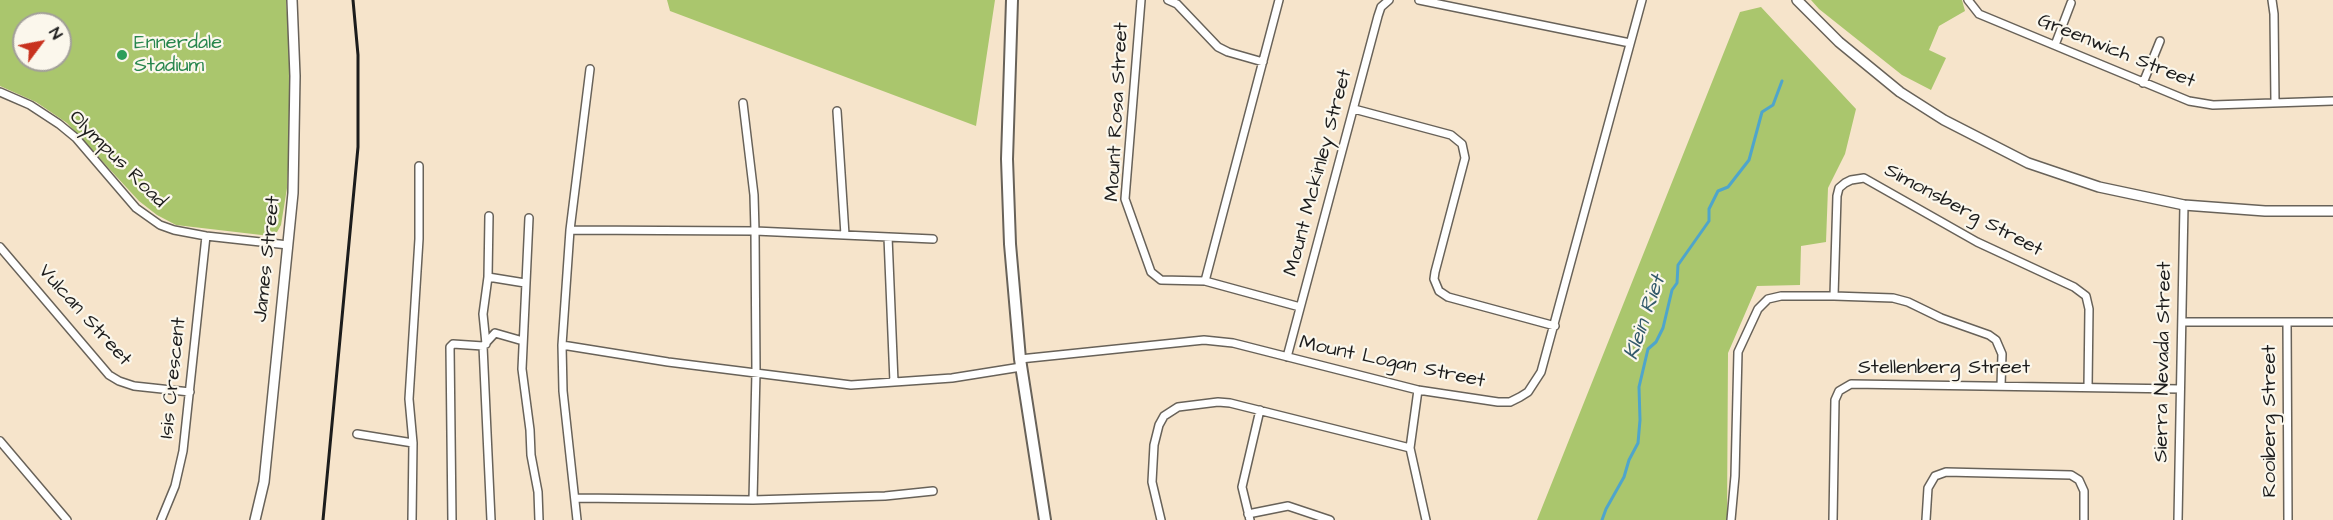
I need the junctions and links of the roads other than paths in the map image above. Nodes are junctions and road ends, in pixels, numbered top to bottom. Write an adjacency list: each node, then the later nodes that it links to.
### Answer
1 (292, 0): 37 (street, James Street)
2 (1012, 0): 52 (main road)
3 (1141, 0): 40 (street, Mount Rosa Street)
4 (1168, 0): 17 (street)
5 (1279, 0): 17 (street)
6 (1389, 0): 24 (street, Mount Mckinley Street)
7 (1419, 0): 12 (street)
8 (1642, 0): 15 (street, Mount Logan Street)
9 (1797, 0): 27 (street)
10 (1968, 0): 16 (street, Greenwich Street)
11 (2271, 0): 22 (street)
12 (1441, 2): 15 (street)
13 (2072, 3): 16 (street)
14 (2160, 40): 19 (street)
15 (1630, 43): 47 (street, Mount Logan Street)
16 (2055, 45): 19 (street, Greenwich Street)
17 (1263, 62): 40 (street)
18 (590, 69): 31 (street)
19 (2143, 83): 22 (street, Greenwich Street)
20 (0, 92): 34 (street, Olympus Road)
21 (2333, 101): 22 (street, Greenwich Street)
22 (2275, 102)
23 (743, 103): 32 (street)
24 (1354, 109): 43 (street, Mount Mckinley Street); 47 (street)
25 (837, 111): 33 (street)
26 (419, 166): 63 (street)
27 (2184, 205): 28 (street); 44 (street, Sierra Nevada Street)
28 (2333, 211)
29 (489, 216): 39 (street)
30 (528, 218): 41 (street)
31 (570, 230): 32 (street); 50 (street)
32 (755, 231): 33 (street); 53 (street)
33 (845, 235): 35 (street)
34 (206, 236): 37 (street, Olympus Road); 59 (street, Isis Crescent)
35 (888, 237): 36 (street); 54 (street)
36 (933, 239)
37 (288, 245): 71 (street, James Street)
38 (0, 247): 59 (street, Vulcan Street)
39 (488, 277): 41 (street); 49 (street)
40 (1205, 281): 43 (street, Mount Rosa Street)
41 (525, 283): 48 (street)
42 (1834, 296): 55 (street); 56 (street, Simonsberg Street); 81 (street)
43 (1300, 306): 51 (street, Mount Mckinley Street)
44 (2182, 322): 45 (street); 57 (street, Sierra Nevada Street)
45 (2287, 322): 46 (street); 86 (street, Rooiberg Street)
46 (2333, 322)
47 (1555, 326): 58 (street, Mount Logan Street)
48 (523, 340): 49 (street); 75 (street)
49 (485, 345): 73 (street); 74 (street)
50 (562, 345): 53 (street, Mount Logan Street); 66 (street)
51 (1287, 357): 52 (street, Mount Logan Street); 58 (street, Mount Logan Street)
52 (1020, 363): 54 (street, Mount Logan Street); 77 (main road)
53 (756, 372): 54 (street, Mount Logan Street); 67 (street)
54 (894, 382)
55 (2001, 386): 56 (street, Stellenberg Street); 82 (street, Stellenberg Street)
56 (2088, 387): 57 (street, Stellenberg Street)
57 (2180, 389): 85 (street, Sierra Nevada Street)
58 (1418, 390): 64 (street)
59 (190, 392): 70 (street, Isis Crescent)
60 (1260, 410): 64 (street); 68 (street); 78 (street)
61 (357, 434): 63 (street)
62 (0, 441): 69 (street)
63 (413, 443): 72 (street)
64 (1410, 448): 80 (street)
65 (933, 491): 67 (street)
66 (576, 498): 67 (street); 76 (street)
67 (753, 500)
68 (1249, 517): 79 (street)
69 (67, 520)
70 (161, 520)
71 (255, 520)
72 (412, 520)
73 (452, 520)
74 (491, 520)
75 (539, 520)
76 (577, 520)
77 (1045, 520)
78 (1161, 520)
79 (1330, 520)
80 (1426, 520)
81 (1731, 520)
82 (1833, 520)
83 (1926, 520): 84 (street)
84 (2084, 520)
85 (2178, 520)
86 (2288, 520)

